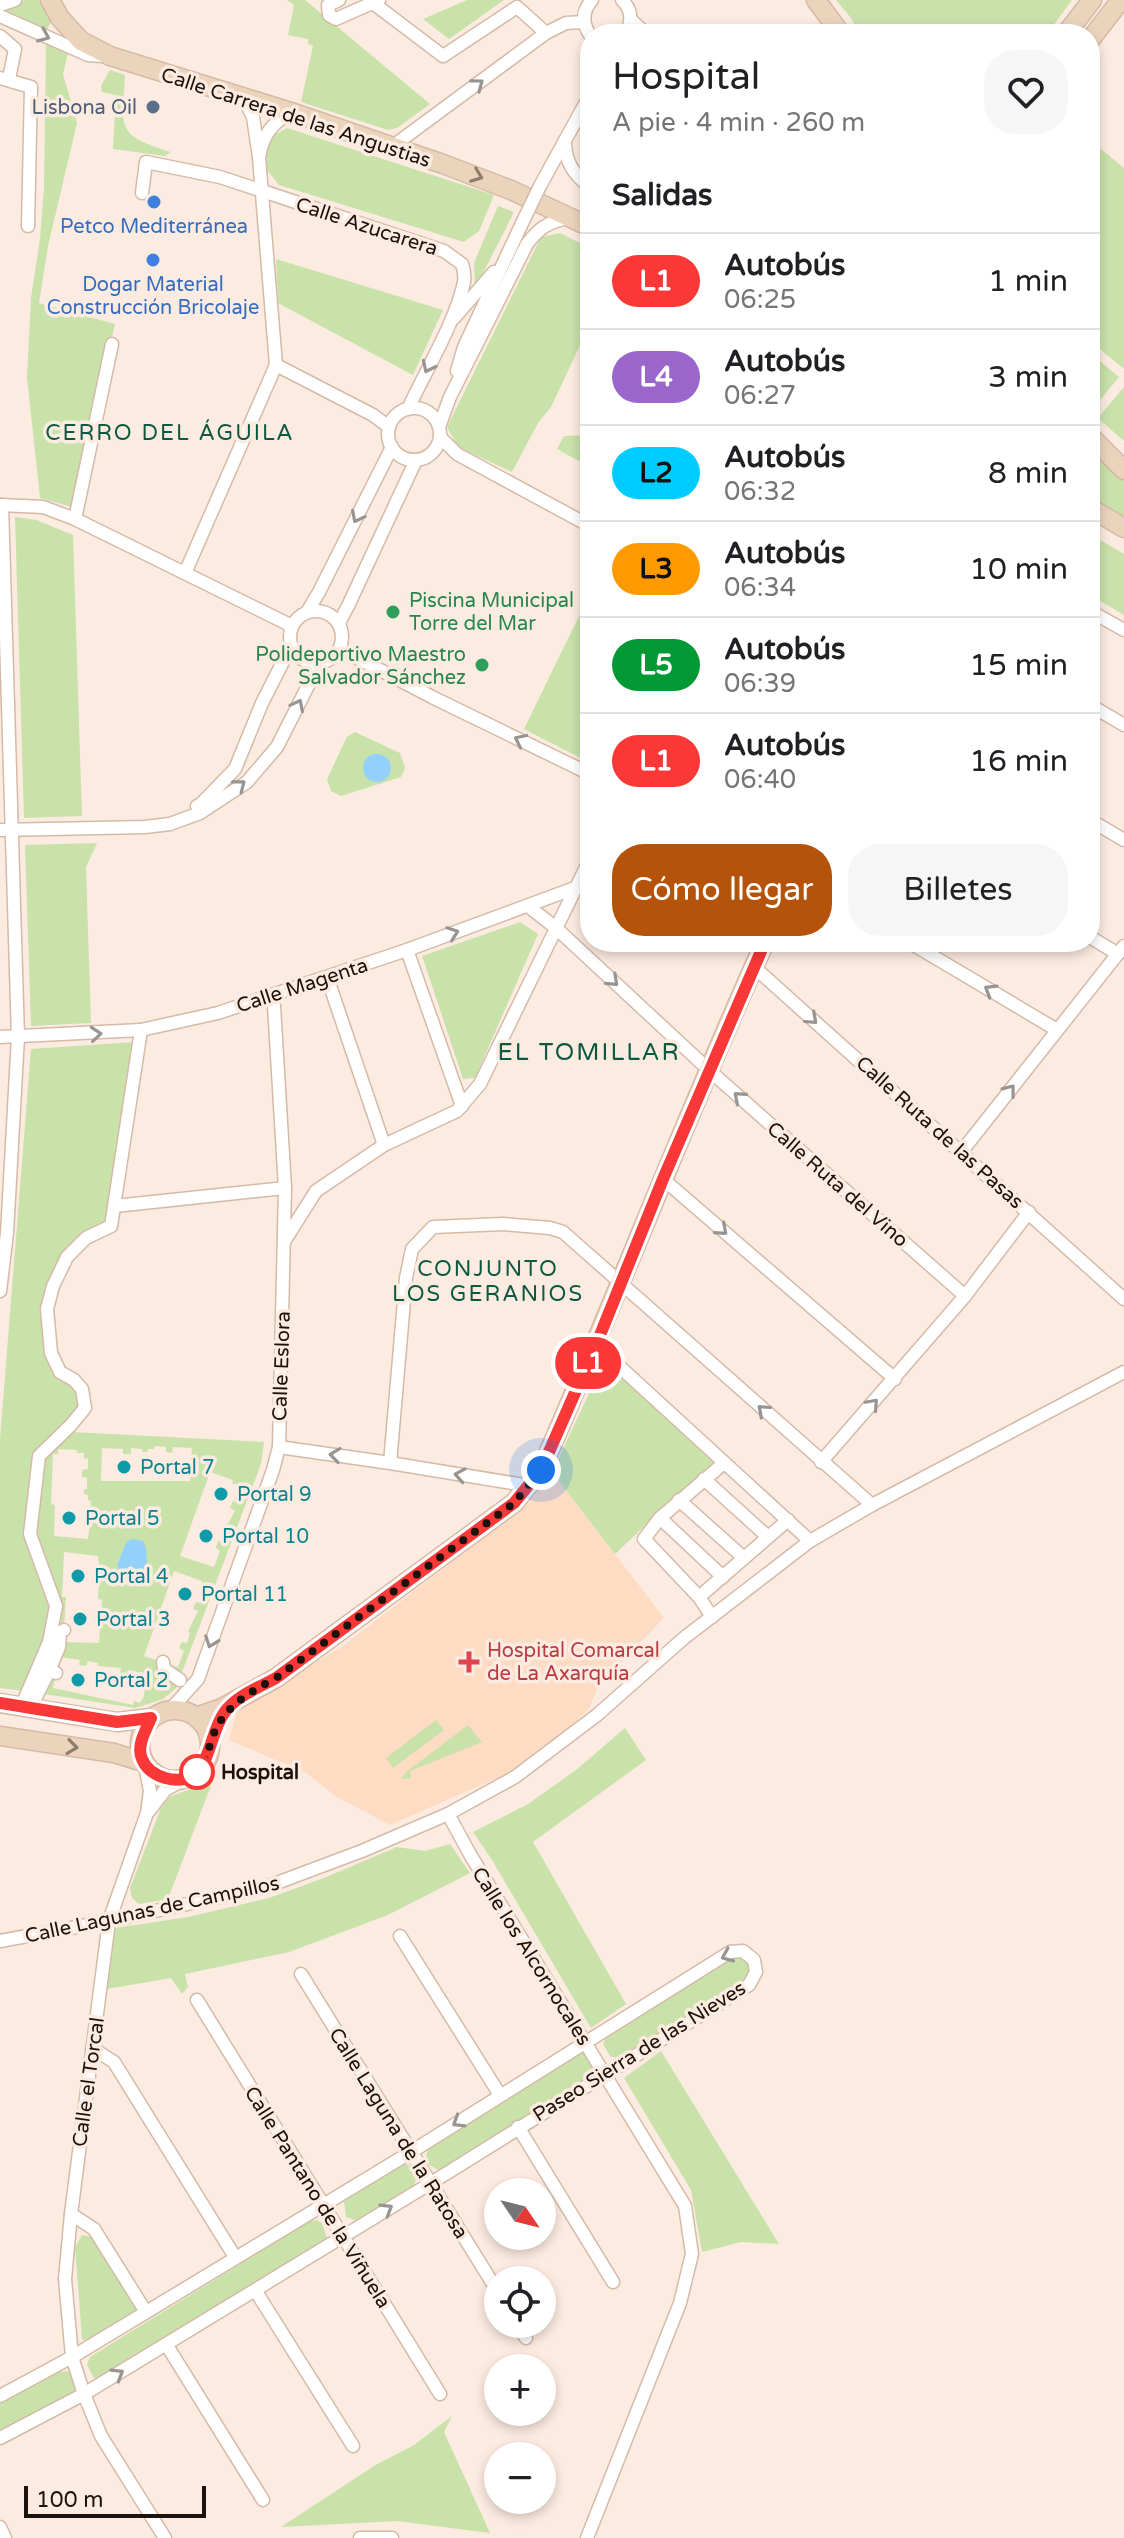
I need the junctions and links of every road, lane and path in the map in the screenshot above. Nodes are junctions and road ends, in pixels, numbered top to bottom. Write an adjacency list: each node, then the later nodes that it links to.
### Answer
1 (15, 0): 10 (street)
2 (50, 0): 21 (street)
3 (339, 0): 8 (street)
4 (622, 0): 12 (street)
5 (816, 0): 16 (street)
6 (1092, 0): 17 (street)
7 (1121, 0): 18 (street)
8 (376, 1): 19 (street)
9 (588, 1): 13 (street)
10 (0, 5)
11 (0, 16): 21 (street, Calle Carrera de las Angustias, one-way to 21)
12 (631, 20): 14 (street); 15 (street)
13 (584, 22): 19 (street)
14 (629, 24)
15 (635, 24)
16 (834, 24)
17 (1074, 24)
18 (1100, 27)
19 (546, 33): 27 (street, one-way to 19)
20 (0, 36): 22 (street)
21 (110, 56): 23 (street, Calle Carrera de las Angustias)
22 (5, 79): 34 (street)
23 (243, 97): 24 (street, Calle Carrera de las Angustias); 28 (street)
24 (291, 112): 27 (street, Calle Carrera de las Angustias); 28 (street)
25 (580, 112): 26 (street)
26 (565, 137): 29 (street); 35 (street, bridge)
27 (393, 146): 32 (street, Calle Carrera de las Angustias, one-way to 32)
28 (259, 157): 30 (street)
29 (580, 179)
30 (260, 191): 31 (street, Calle Azucarera); 36 (street, Calle Azucarera); 38 (street)
31 (142, 193)
32 (568, 218): 33 (street, Calle Carrera de las Angustias); 39 (street)
33 (580, 223)
34 (28, 226)
35 (504, 260): 36 (street); 39 (street)
36 (448, 325): 40 (street, Calle Azucarera, one-way to 40)
37 (112, 344): 52 (street)
38 (276, 365): 41 (street); 55 (street)
39 (450, 397): 43 (street)
40 (402, 412): 41 (street); 42 (street); 43 (street)
41 (373, 415): 42 (street)
42 (389, 427): 45 (street)
43 (439, 432): 46 (street); 47 (street)
44 (1100, 446): 49 (street)
45 (392, 447): 48 (street); 56 (street, one-way to 56)
46 (434, 450): 47 (street); 48 (street)
47 (457, 454): 53 (street)
48 (416, 460): 58 (street)
49 (1124, 470)
50 (1, 505): 52 (street); 69 (street)
51 (1100, 514): 54 (street)
52 (75, 519): 55 (street)
53 (580, 521)
54 (1124, 528)
55 (185, 573): 59 (street)
56 (307, 612): 58 (street); 59 (street)
57 (1100, 617): 60 (street)
58 (339, 623): 62 (street)
59 (292, 626): 61 (street)
60 (1124, 630)
61 (291, 646): 63 (street); 68 (street)
62 (340, 649): 63 (street); 66 (street, one-way to 62)
63 (319, 664): 68 (street, one-way to 63)
64 (1100, 711): 65 (street)
65 (1124, 725)
66 (580, 769)
67 (1100, 826): 70 (street)
68 (145, 827): 69 (street)
69 (6, 830): 88 (street)
70 (1124, 840)
71 (580, 878): 72 (street)
72 (575, 888): 73 (street, Calle Magenta); 74 (street)
73 (528, 906): 74 (street, Calle Ruta del Vino); 76 (street, Calle Magenta, one-way to 73)
74 (556, 928): 77 (street, Calle Ruta del Vino, one-way to 77); 90 (street)
75 (1100, 941): 78 (street)
76 (407, 950): 83 (street, Calle Magenta); 90 (street)
77 (580, 950)
78 (1121, 950): 86 (street)
79 (582, 952): 89 (street, Calle Ruta del Vino, one-way to 89)
80 (761, 952): 82 (street)
81 (926, 952): 86 (street, one-way to 81)
82 (754, 967): 89 (street); 92 (street, Calle Ruta de las Pasas, one-way to 92)
83 (327, 977): 84 (street, Calle Magenta); 91 (street)
84 (271, 997): 85 (street, Calle Magenta); 94 (street, Calle Eslora)
85 (141, 1030): 88 (street, Calle Magenta, one-way to 85); 95 (street)
86 (1057, 1030): 92 (street, one-way to 86)
87 (0, 1037): 88 (street, Calle Magenta)
88 (18, 1037): 97 (street)
89 (710, 1071): 93 (street); 101 (street, Calle Ruta del Vino, one-way to 89)
90 (462, 1106): 91 (street)
91 (384, 1145): 98 (street)
92 (962, 1151): 96 (street, Calle Ruta de las Pasas)
93 (663, 1179): 99 (street); 105 (street, one-way to 105)
94 (285, 1188): 95 (street); 98 (street, Calle Eslora)
95 (115, 1206): 127 (street)
96 (1029, 1212): 101 (street); 102 (street, Calle Ruta de las Pasas)
97 (3, 1233): 100 (street)
98 (285, 1240): 106 (street, Calle Eslora)
99 (621, 1281): 103 (street); 107 (street, one-way to 99); 108 (street)
100 (0, 1291)
101 (965, 1296): 105 (street)
102 (1124, 1299)
103 (596, 1345): 109 (street); 111 (street)
104 (1124, 1372): 113 (street, Calle Lagunas de Campillos)
105 (895, 1379): 107 (street, one-way to 105)
106 (279, 1447): 108 (street, one-way to 106); 128 (street, Calle Eslora, one-way to 128)
107 (821, 1462): 113 (street)
108 (390, 1463): 111 (street, one-way to 108)
109 (724, 1463): 110 (street); 115 (street)
110 (704, 1479): 112 (street); 116 (street)
111 (530, 1486): 125 (street)
112 (679, 1500): 114 (street); 118 (street)
113 (872, 1505): 117 (street, Calle Lagunas de Campillos)
114 (660, 1518): 119 (street); 120 (street)
115 (788, 1520): 116 (street); 117 (street)
116 (768, 1537): 118 (street)
117 (810, 1541): 121 (street, Calle Lagunas de Campillos)
118 (744, 1558): 119 (street)
119 (723, 1577): 120 (street)
120 (699, 1597): 121 (street)
121 (712, 1617): 136 (street, Calle Lagunas de Campillos)
122 (64, 1630): 127 (street)
123 (163, 1662): 124 (street)
124 (180, 1680)
125 (238, 1699): 129 (street); 132 (street)
126 (0, 1703): 127 (street)
127 (27, 1706): 130 (street)
128 (170, 1710): 129 (street); 130 (street)
129 (196, 1717): 132 (street)
130 (151, 1718): 133 (street)
131 (0, 1736): 133 (street, one-way to 133)
132 (211, 1740): 134 (street)
133 (144, 1763): 134 (street); 135 (street)
134 (183, 1780): 135 (street)
135 (147, 1813): 137 (street, Calle el Torcal)
136 (448, 1814): 137 (street, Calle Lagunas de Campillos); 142 (street, Calle los Alcornocales)
137 (109, 1921): 139 (street, Calle Lagunas de Campillos); 143 (street, Calle el Torcal)
138 (400, 1936): 145 (street)
139 (0, 1941)
140 (301, 1974): 147 (street, Calle Laguna de la Ratosa)
141 (197, 2000): 149 (street, Calle Pantano de la Viñuela)
142 (586, 2043): 144 (street, Calle los Alcornocales); 144 (street, Paseo Sierra de las Nieves, one-way to 142); 145 (street, Paseo Sierra de las Nieves)
143 (92, 2048): 150 (street, Calle el Torcal); 152 (street)
144 (605, 2074): 146 (street, Paseo Sierra de las Nieves); 170 (street, Calle los Alcornocales)
145 (500, 2095): 147 (street, Paseo Sierra de las Nieves, one-way to 147)
146 (518, 2127): 148 (street, Paseo Sierra de las Nieves); 154 (street)
147 (411, 2152): 148 (street, Calle Laguna de la Ratosa); 149 (street, Paseo Sierra de las Nieves)
148 (431, 2183): 151 (street, Paseo Sierra de las Nieves, one-way to 148); 153 (street, Calle Laguna de la Ratosa)
149 (323, 2204): 151 (street, Calle Pantano de la Viñuela); 152 (street, Paseo Sierra de las Nieves)
150 (71, 2214): 156 (street); 158 (street, Calle el Torcal)
151 (342, 2236): 155 (street, Paseo Sierra de las Nieves); 160 (street, Calle Pantano de la Viñuela)
152 (235, 2257): 156 (street, Paseo Sierra de las Nieves)
153 (484, 2269)
154 (613, 2282)
155 (255, 2290): 157 (street, Paseo Sierra de las Nieves); 163 (street)
156 (146, 2312): 158 (street, Paseo Sierra de las Nieves)
157 (166, 2344): 159 (street, Paseo Sierra de las Nieves, one-way to 157); 164 (street)
158 (72, 2357): 159 (street); 161 (street, Paseo Sierra de las Nieves)
159 (84, 2394): 162 (street, Paseo Sierra de las Nieves); 167 (street)
160 (440, 2394)
161 (0, 2396)
162 (0, 2438)
163 (353, 2446)
164 (263, 2500)
165 (0, 2527): 166 (street)
166 (5, 2538)
167 (165, 2538)
168 (360, 2538): 169 (street)
169 (392, 2538)
170 (587, 2538)

